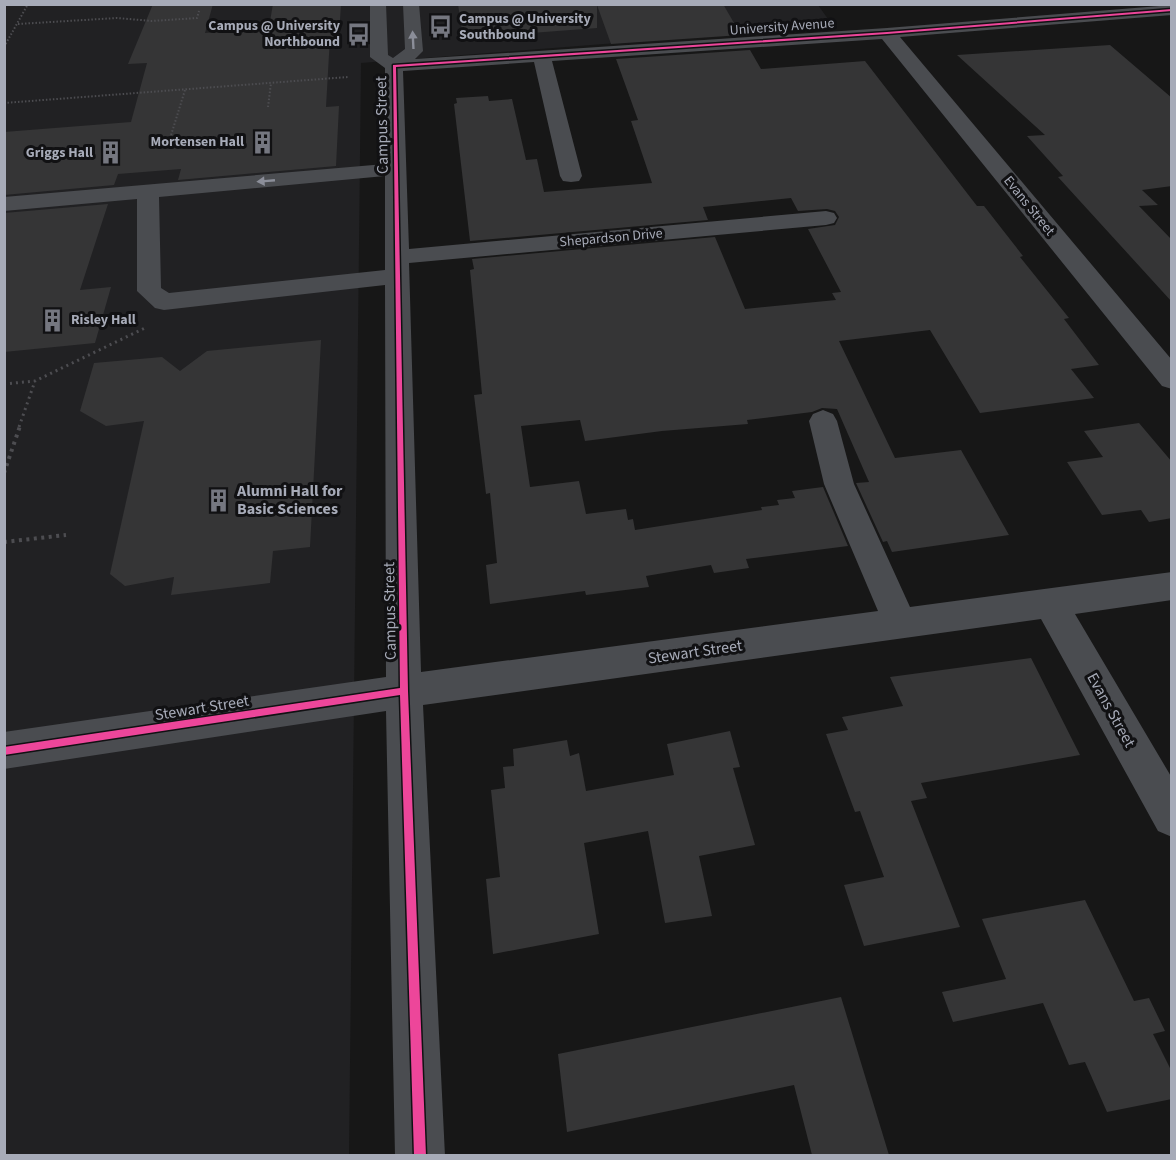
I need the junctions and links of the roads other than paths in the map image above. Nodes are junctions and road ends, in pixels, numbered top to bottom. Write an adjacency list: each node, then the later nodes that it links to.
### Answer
1 (378, 4): 6 (street, Campus Street)
2 (411, 4): 6 (street, Campus Street, one-way to 2)
3 (1165, 13): 4 (street, University Avenue)
4 (887, 33): 5 (street, University Avenue); 13 (street, Evans Street)
5 (542, 56): 6 (street, University Avenue); 8 (street)
6 (394, 66): 7 (street, Campus Street)
7 (396, 169): 9 (street, one-way to 9); 12 (street, Campus Street)
8 (571, 176)
9 (148, 192): 10 (street); 12 (street, Shepardson Drive)
10 (4, 204)
11 (826, 218): 12 (street, Shepardson Drive)
12 (397, 267): 18 (street, Campus Street)
13 (1172, 379)
14 (823, 421): 17 (street)
15 (1172, 586): 16 (street, Stewart Street)
16 (1051, 604): 17 (street, Stewart Street); 20 (street, Evans Street)
17 (901, 624): 18 (street, Stewart Street)
18 (404, 691): 19 (street, Stewart Street); 21 (street, Campus Street)
19 (4, 751)
20 (1172, 817)
21 (420, 1155)

